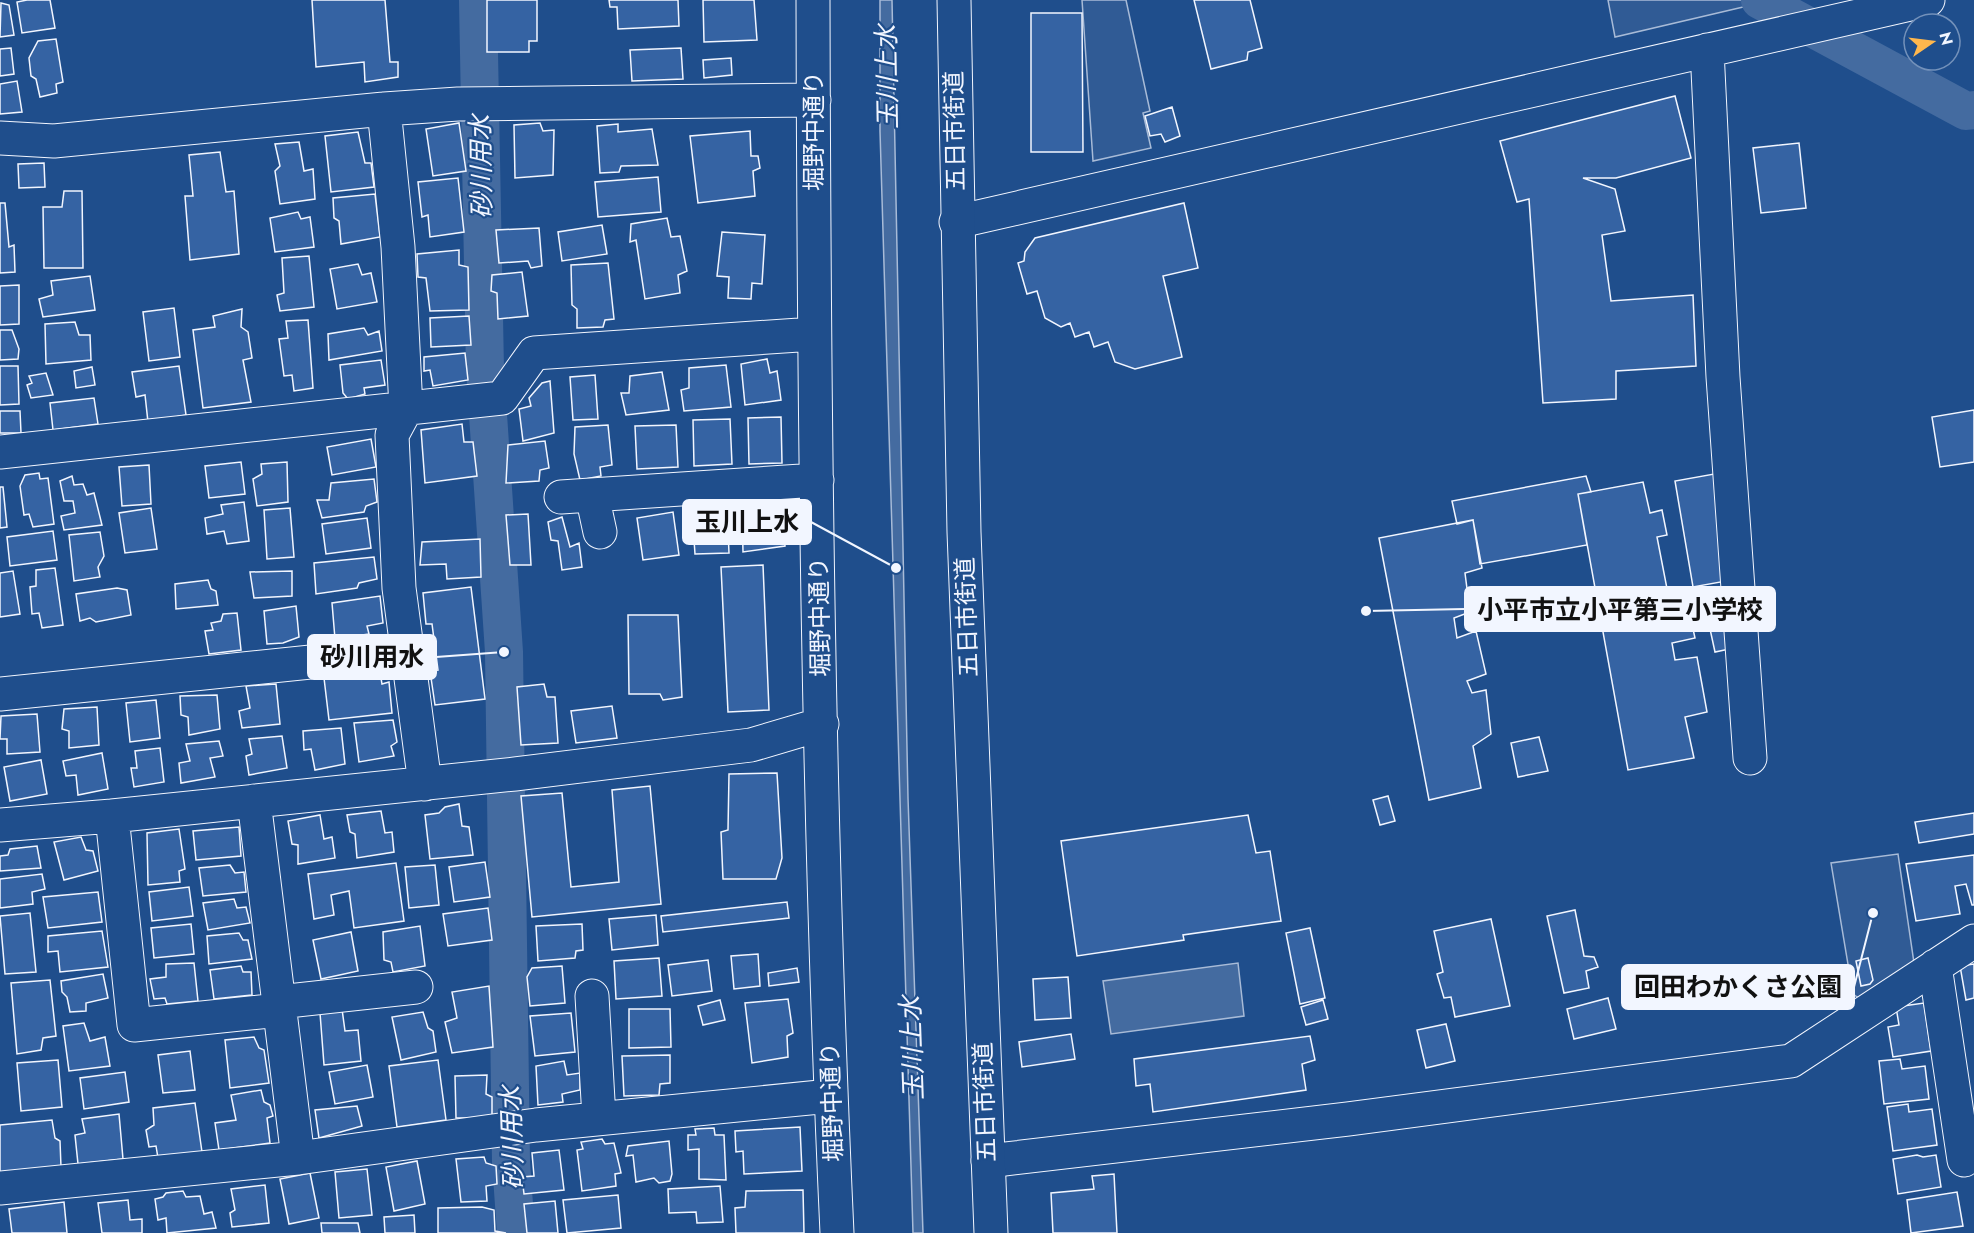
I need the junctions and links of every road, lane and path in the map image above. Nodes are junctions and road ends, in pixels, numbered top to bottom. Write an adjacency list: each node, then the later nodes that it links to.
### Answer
1 (813, 0): 5 (street, 堀野中通り)
2 (954, 0): 8 (street, 五日市街道)
3 (1928, 0): 4 (street)
4 (1707, 50): 8 (street); 17 (street)
5 (814, 100): 6 (street); 9 (street, 堀野中通り)
6 (384, 109): 7 (street); 10 (street)
7 (0, 138)
8 (956, 222): 31 (street, 五日市街道)
9 (814, 334): 10 (street); 12 (street, 堀野中通り)
10 (406, 409): 11 (street); 14 (street)
11 (0, 452)
12 (817, 480): 13 (street); 16 (street, 堀野中通り)
13 (600, 532)
14 (407, 652): 15 (street); 18 (street)
15 (0, 694)
16 (822, 724): 18 (street); 27 (street, 堀野中通り)
17 (1750, 758)
18 (425, 784): 19 (street)
19 (254, 801): 20 (street); 26 (street)
20 (112, 816): 21 (street); 26 (street)
21 (0, 825)
22 (1974, 941): 23 (street)
23 (1935, 966): 30 (street); 31 (street)
24 (416, 987): 26 (street)
25 (592, 996): 28 (street)
26 (279, 1006): 29 (street)
27 (830, 1096): 28 (street); 33 (street, 堀野中通り)
28 (599, 1119): 29 (street)
29 (298, 1158): 32 (street)
30 (1964, 1160)
31 (988, 1161): 34 (street, 五日市街道)
32 (0, 1188)
33 (837, 1233)
34 (991, 1233)

